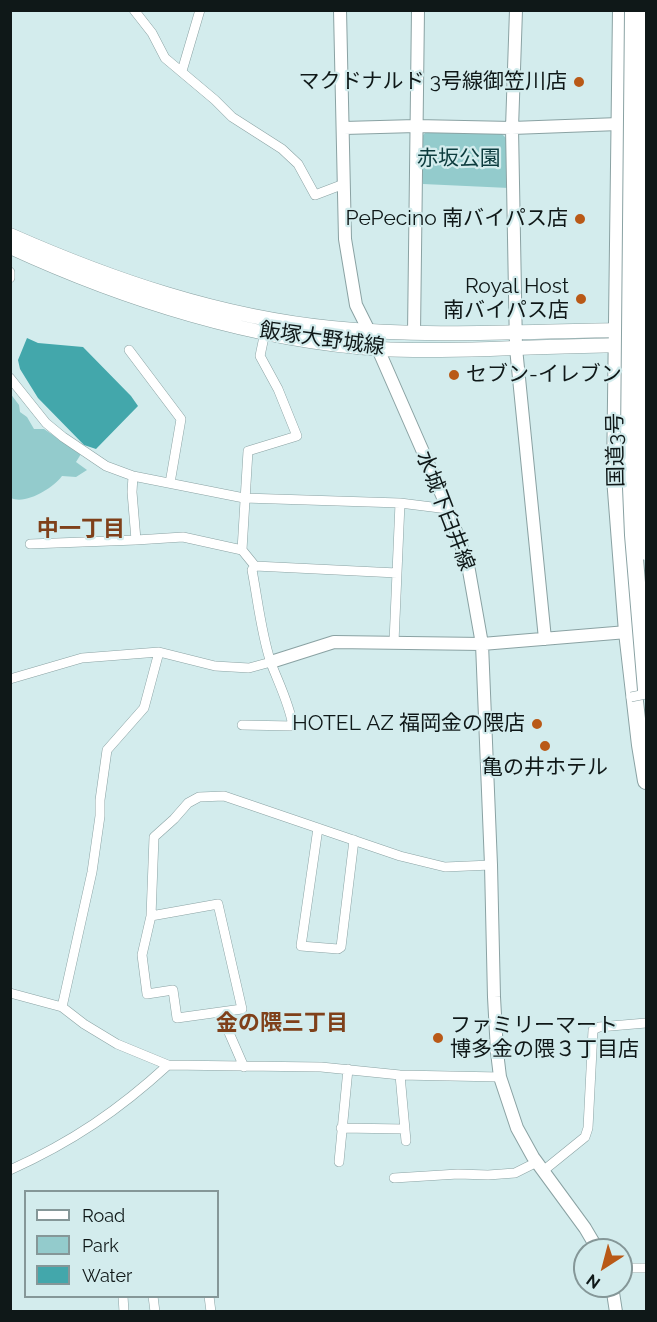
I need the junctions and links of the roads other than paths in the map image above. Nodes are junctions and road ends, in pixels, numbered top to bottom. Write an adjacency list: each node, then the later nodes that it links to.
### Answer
1 (134, 10): 9 (street)
2 (200, 10): 9 (street)
3 (340, 10): 12 (street, 水城下臼井線)
4 (418, 10): 11 (street)
5 (516, 10): 13 (street)
6 (621, 10): 10 (highway, 国道3号)
7 (633, 10): 48 (highway, bridge)
8 (646, 10): 38 (highway, bridge)
9 (182, 71): 14 (street)
10 (619, 124): 13 (street); 24 (highway, 国道3号)
11 (416, 126): 12 (street); 13 (street); 23 (street)
12 (344, 128): 14 (street, 水城下臼井線)
13 (512, 128): 22 (street)
14 (344, 184): 20 (street, 水城下臼井線)
15 (10, 235): 20 (main road, 飯塚大野城線)
16 (10, 247): 21 (main road, 飯塚大野城線)
17 (10, 272): 18 (street)
18 (10, 278)
19 (646, 330): 24 (main road, 飯塚大野城線)
20 (369, 331): 23 (main road, 飯塚大野城線); 27 (street, 水城下臼井線)
21 (265, 332): 27 (main road, 飯塚大野城線); 32 (street)
22 (516, 332): 23 (main road, 飯塚大野城線); 24 (main road, 飯塚大野城線); 26 (street)
23 (414, 333)
24 (617, 338): 25 (main road, 飯塚大野城線); 26 (main road, 飯塚大野城線); 41 (highway, 国道3号)
25 (646, 344)
26 (516, 348): 27 (main road, 飯塚大野城線); 42 (street)
27 (378, 349): 34 (street, 水城下臼井線)
28 (129, 350): 31 (street)
29 (10, 378): 30 (street)
30 (133, 476): 31 (street); 35 (street)
31 (170, 483): 32 (street)
32 (244, 498): 33 (street); 37 (street)
33 (400, 503): 34 (street); 40 (street)
34 (448, 508): 44 (street, 水城下臼井線)
35 (136, 540): 36 (street); 37 (street)
36 (30, 544)
37 (242, 550): 39 (street)
38 (646, 552)
39 (255, 566): 40 (street); 46 (street)
40 (397, 573): 43 (street)
41 (627, 632): 42 (street); 52 (highway, 国道3号)
42 (544, 639): 44 (street)
43 (394, 642): 44 (street); 46 (street)
44 (482, 644): 55 (street, 水城下臼井線)
45 (159, 652): 46 (street); 47 (street); 58 (street)
46 (271, 663): 51 (street)
47 (10, 679)
48 (646, 690)
49 (646, 694): 50 (street, bridge)
50 (631, 697)
51 (242, 725)
52 (646, 781)
53 (318, 828): 54 (street); 54 (street); 56 (street)
54 (354, 840): 55 (street)
55 (492, 865): 65 (street, 水城下臼井線)
56 (152, 916): 59 (street); 59 (street)
57 (10, 993): 58 (street)
58 (62, 1007): 61 (street)
59 (220, 1012): 62 (street)
60 (646, 1023): 70 (street)
61 (168, 1065): 62 (street); 71 (street)
62 (243, 1067): 63 (street)
63 (348, 1070): 64 (street); 66 (street)
64 (400, 1075): 65 (street); 67 (street)
65 (500, 1077): 70 (street, 水城下臼井線)
66 (341, 1128): 67 (street); 69 (street)
67 (405, 1129): 68 (street)
68 (406, 1141)
69 (339, 1162)
70 (540, 1167): 72 (street); 73 (street, 水城下臼井線)
71 (10, 1170)
72 (393, 1178)
73 (591, 1238)

